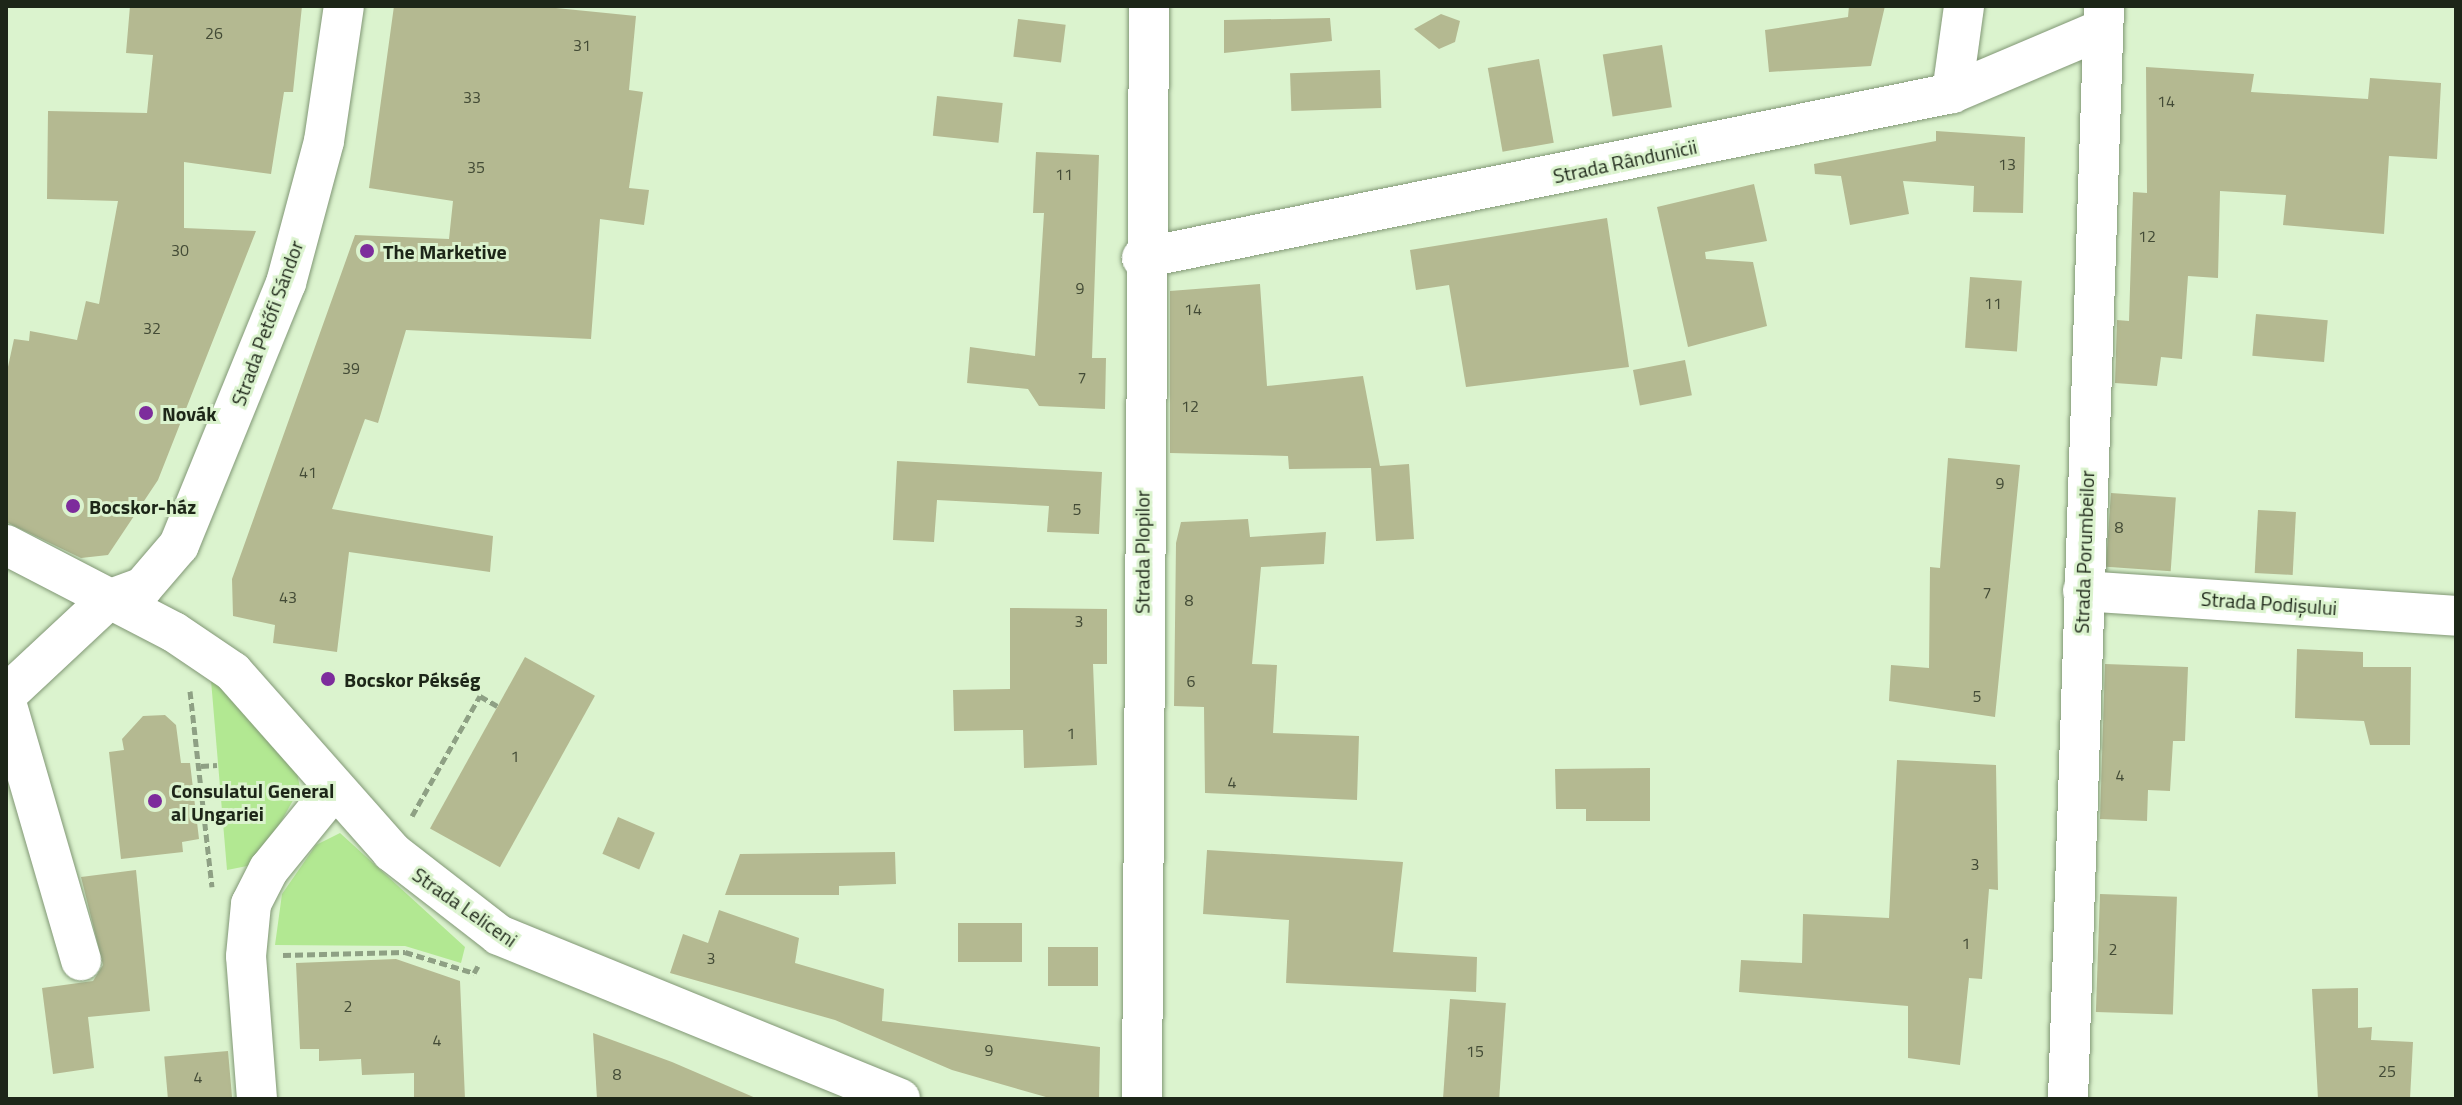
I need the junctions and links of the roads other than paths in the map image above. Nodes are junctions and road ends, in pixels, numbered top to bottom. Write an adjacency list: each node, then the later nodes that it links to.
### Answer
1 (344, 6): 9 (street, Strada Petőfi Sándor)
2 (1149, 6): 6 (street, Strada Plopilor)
3 (1964, 6): 5 (street)
4 (2101, 18): 5 (street, Strada Rândunicii); 8 (street, Strada Porumbeilor)
5 (1952, 93): 6 (street, Strada Rândunicii)
6 (1142, 258): 17 (street, Strada Plopilor)
7 (6, 545): 9 (street, Strada Leliceni)
8 (2083, 591): 10 (street, Strada Podișului); 18 (street, Strada Porumbeilor)
9 (108, 600): 11 (street, Strada Petőfi Sándor); 13 (street, Strada Leliceni)
10 (2456, 616)
11 (6, 695)
12 (6, 702): 14 (street)
13 (334, 789): 15 (street); 16 (street, Strada Leliceni)
14 (81, 960)
15 (257, 1099)
16 (900, 1099)
17 (1142, 1099)
18 (2068, 1099)

